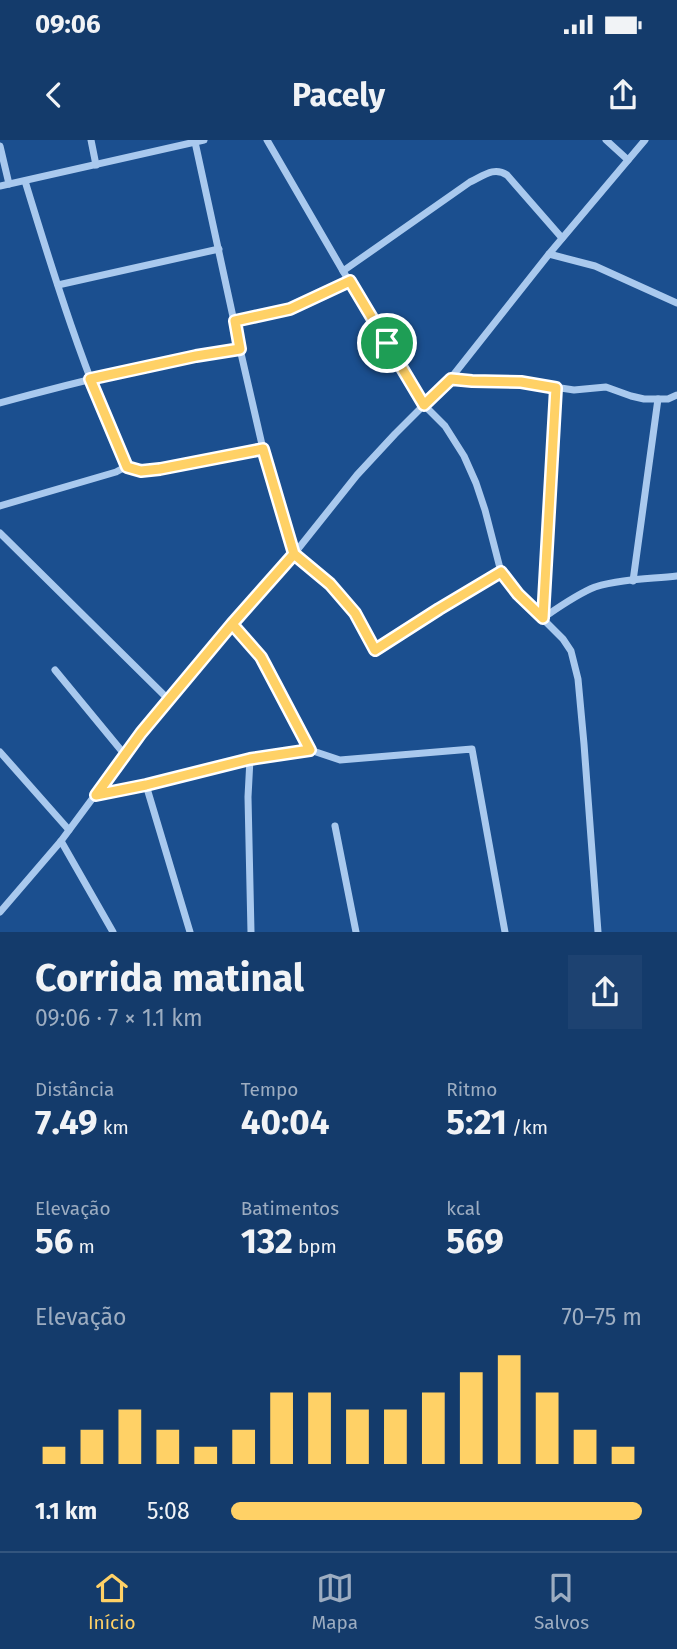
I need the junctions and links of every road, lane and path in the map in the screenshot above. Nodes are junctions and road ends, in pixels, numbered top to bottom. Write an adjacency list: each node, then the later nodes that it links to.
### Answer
1 (91, 140): 10 (street)
2 (204, 140): 6 (street)
3 (267, 140): 17 (street)
4 (606, 140): 9 (street)
5 (645, 140): 9 (street)
6 (195, 142): 7 (street); 15 (street)
7 (177, 143): 10 (street)
8 (0, 146): 12 (street)
9 (628, 160): 14 (street)
10 (96, 165): 11 (street)
11 (25, 181): 12 (street); 19 (street)
12 (9, 184): 13 (street)
13 (0, 186)
14 (562, 238): 16 (street); 17 (street)
15 (219, 249): 19 (street); 21 (street)
16 (549, 254): 20 (street); 24 (street)
17 (343, 271): 18 (street)
18 (350, 281): 21 (street); 29 (street)
19 (58, 285): 23 (street)
20 (677, 303)
21 (235, 321): 22 (street)
22 (240, 349): 23 (street); 30 (street)
23 (90, 379): 28 (street); 31 (street)
24 (451, 379): 25 (street); 29 (street)
25 (556, 388): 27 (street); 38 (street)
26 (677, 395): 27 (street)
27 (658, 399): 37 (street)
28 (0, 403)
29 (424, 405): 34 (street); 35 (street)
30 (263, 449): 31 (street); 34 (street)
31 (127, 467): 32 (street)
32 (0, 506)
33 (0, 533): 41 (street)
34 (294, 554): 35 (street); 39 (street)
35 (501, 572): 38 (street)
36 (677, 576): 37 (street)
37 (633, 581): 38 (street)
38 (543, 618): 58 (street)
39 (232, 624): 41 (street); 42 (street)
40 (55, 670): 44 (street)
41 (169, 699): 44 (street)
42 (310, 750): 45 (street); 57 (street)
43 (0, 752): 49 (street)
44 (125, 755): 47 (street)
45 (250, 759): 46 (street); 55 (street)
46 (146, 785): 47 (street); 54 (street)
47 (96, 795): 49 (street)
48 (335, 826): 56 (street)
49 (69, 830): 50 (street)
50 (61, 841): 51 (street); 53 (street)
51 (3, 901): 52 (street)
52 (0, 912)
53 (113, 932)
54 (191, 932)
55 (251, 932)
56 (356, 932)
57 (505, 932)
58 (598, 932)

